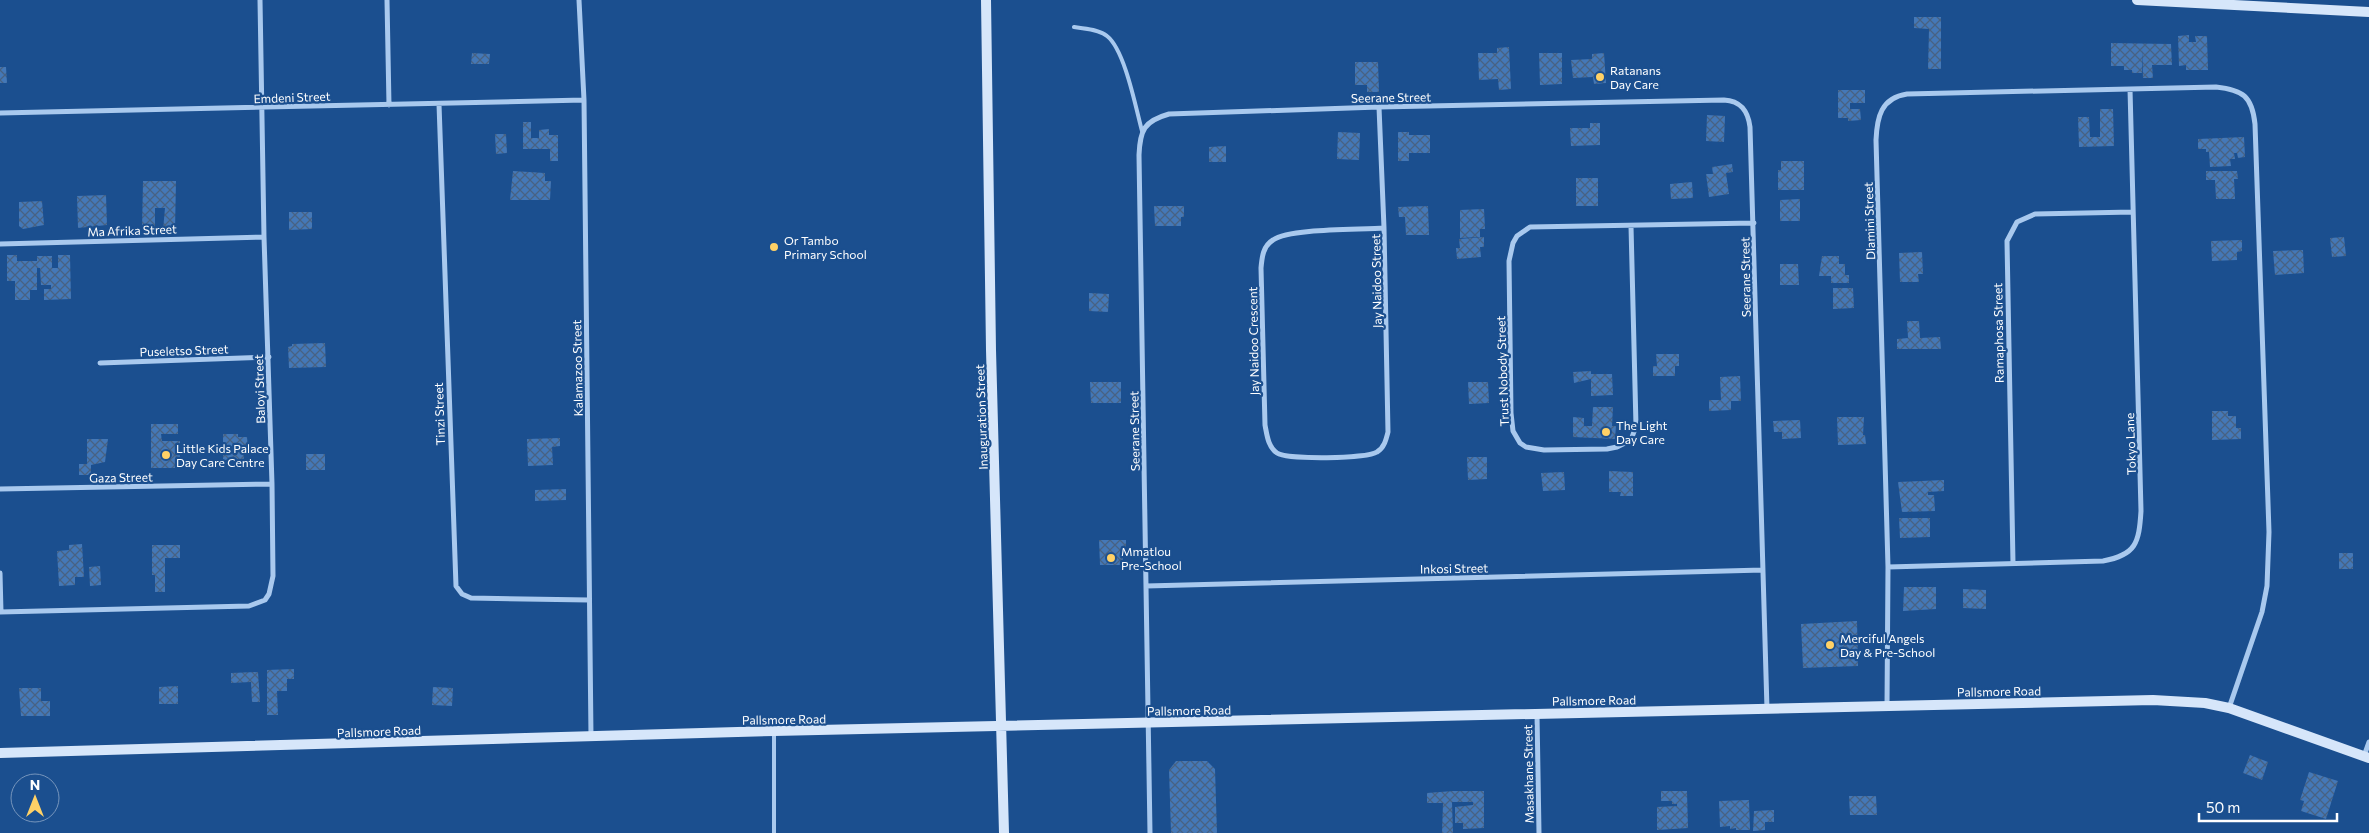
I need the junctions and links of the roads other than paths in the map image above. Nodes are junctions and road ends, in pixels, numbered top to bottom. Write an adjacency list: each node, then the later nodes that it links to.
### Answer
1 (260, 0): 13 (street, Baloyi Street)
2 (387, 0): 11 (street)
3 (579, 0): 9 (street, Kalamazoo Street)
4 (986, 0): 39 (street, Inauguration Street)
5 (2137, 0): 6 (street)
6 (2369, 12)
7 (1074, 27): 15 (lane)
8 (2130, 89): 16 (street, Tokyo Lane); 28 (street, Dlamini Street); 35 (street, Dlamini Street)
9 (584, 100): 10 (street, Emdeni Street); 32 (street, Kalamazoo Street)
10 (439, 104): 11 (street, Emdeni Street); 32 (street, Tinzi Street)
11 (389, 105): 13 (street, Emdeni Street)
12 (1379, 107): 15 (street, Seerane Street); 17 (street, Seerane Street); 19 (street, Jay Naidoo Street)
13 (261, 108): 14 (street, Emdeni Street); 20 (street, Baloyi Street)
14 (0, 113)
15 (1142, 131): 31 (street, Seerane Street)
16 (2133, 212): 27 (street, Ramaphosa Street); 27 (street, Tokyo Lane)
17 (1754, 223): 18 (street, Trust Nobody Street); 29 (street, Seerane Street)
18 (1632, 226): 18 (street, Trust Nobody Street)
19 (1384, 228): 24 (street, Jay Naidoo Street); 24 (street, Jay Naidoo Crescent)
20 (264, 237): 21 (street, Ma Afrika Street); 22 (street, Baloyi Street)
21 (0, 244)
22 (269, 357): 23 (street, Puseletso Street); 25 (street, Baloyi Street)
23 (100, 363)
24 (1377, 452)
25 (272, 484): 26 (street, Gaza Street); 33 (street, Baloyi Street)
26 (0, 489)
27 (2013, 563): 28 (street, Tokyo Lane)
28 (1888, 567): 34 (street, Dlamini Street)
29 (1763, 570): 31 (street, Inkosi Street); 36 (street, Seerane Street)
30 (0, 573): 33 (street)
31 (1146, 586): 38 (street, Seerane Street)
32 (589, 600): 41 (street, Kalamazoo Street)
33 (0, 612)
34 (1887, 706): 35 (street, Pallsmore Road); 36 (street, Pallsmore Road)
35 (2229, 708): 44 (street, Pallsmore Road)
36 (1767, 709): 37 (street, Pallsmore Road)
37 (1537, 714): 38 (street, Pallsmore Road); 48 (street, Masakhane Street)
38 (1148, 723): 39 (street, Pallsmore Road); 47 (street, Seerane Street)
39 (1001, 726): 40 (street, Pallsmore Road); 46 (street, Inauguration Street)
40 (774, 731): 41 (street, Pallsmore Road); 45 (lane)
41 (592, 736): 43 (street, Pallsmore Road)
42 (2369, 742): 44 (street)
43 (0, 753)
44 (2366, 757)
45 (774, 833)
46 (1004, 833)
47 (1150, 833)
48 (1539, 833)

